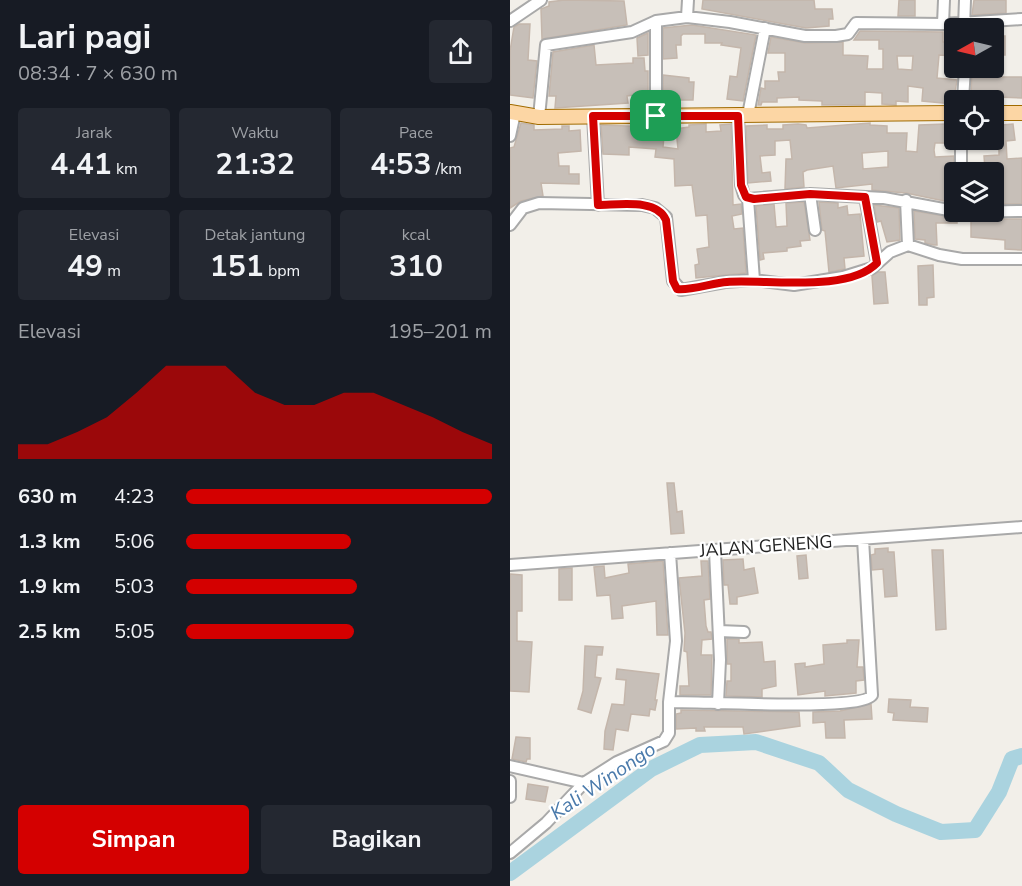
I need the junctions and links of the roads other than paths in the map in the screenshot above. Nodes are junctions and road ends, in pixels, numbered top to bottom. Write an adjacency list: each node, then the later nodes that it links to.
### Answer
1 (541, 0): 8 (street)
2 (688, 0): 5 (street)
3 (944, 0): 11 (street)
4 (965, 0): 6 (street)
5 (687, 17): 9 (street); 12 (street)
6 (964, 18)
7 (1022, 19): 10 (street)
8 (510, 21)
9 (656, 21): 18 (street); 20 (street)
10 (1004, 21)
11 (943, 24): 12 (street)
12 (765, 28): 19 (street)
13 (513, 113): 20 (main road); 21 (street)
14 (944, 113): 19 (main road)
15 (1004, 113): 16 (main road)
16 (1022, 113)
17 (593, 116): 18 (main road); 20 (main road); 26 (street)
18 (656, 116): 19 (main road)
19 (743, 116): 24 (street)
20 (538, 117)
21 (510, 136)
22 (810, 194): 23 (street); 24 (street); 31 (street)
23 (865, 197): 25 (street); 34 (street)
24 (748, 199): 35 (street)
25 (906, 200): 27 (street); 32 (street)
26 (598, 205): 30 (street); 35 (street)
27 (944, 209)
28 (1004, 211): 29 (street)
29 (1022, 211)
30 (510, 225)
31 (815, 230)
32 (908, 245): 33 (street); 34 (street)
33 (1022, 259)
34 (877, 263): 35 (street)
35 (754, 280)
36 (1022, 527): 37 (street, JALAN GENENG)
37 (863, 539): 38 (street, JALAN GENENG); 44 (street)
38 (715, 550): 39 (street, JALAN GENENG); 41 (street)
39 (670, 553): 40 (street, JALAN GENENG); 43 (street)
40 (510, 565)
41 (719, 631): 42 (street); 44 (street)
42 (744, 632)
43 (669, 702): 44 (street); 47 (street)
44 (718, 704)
45 (510, 766): 47 (street)
46 (510, 781): 48 (street)
47 (584, 783): 49 (street)
48 (510, 797)
49 (510, 852)

